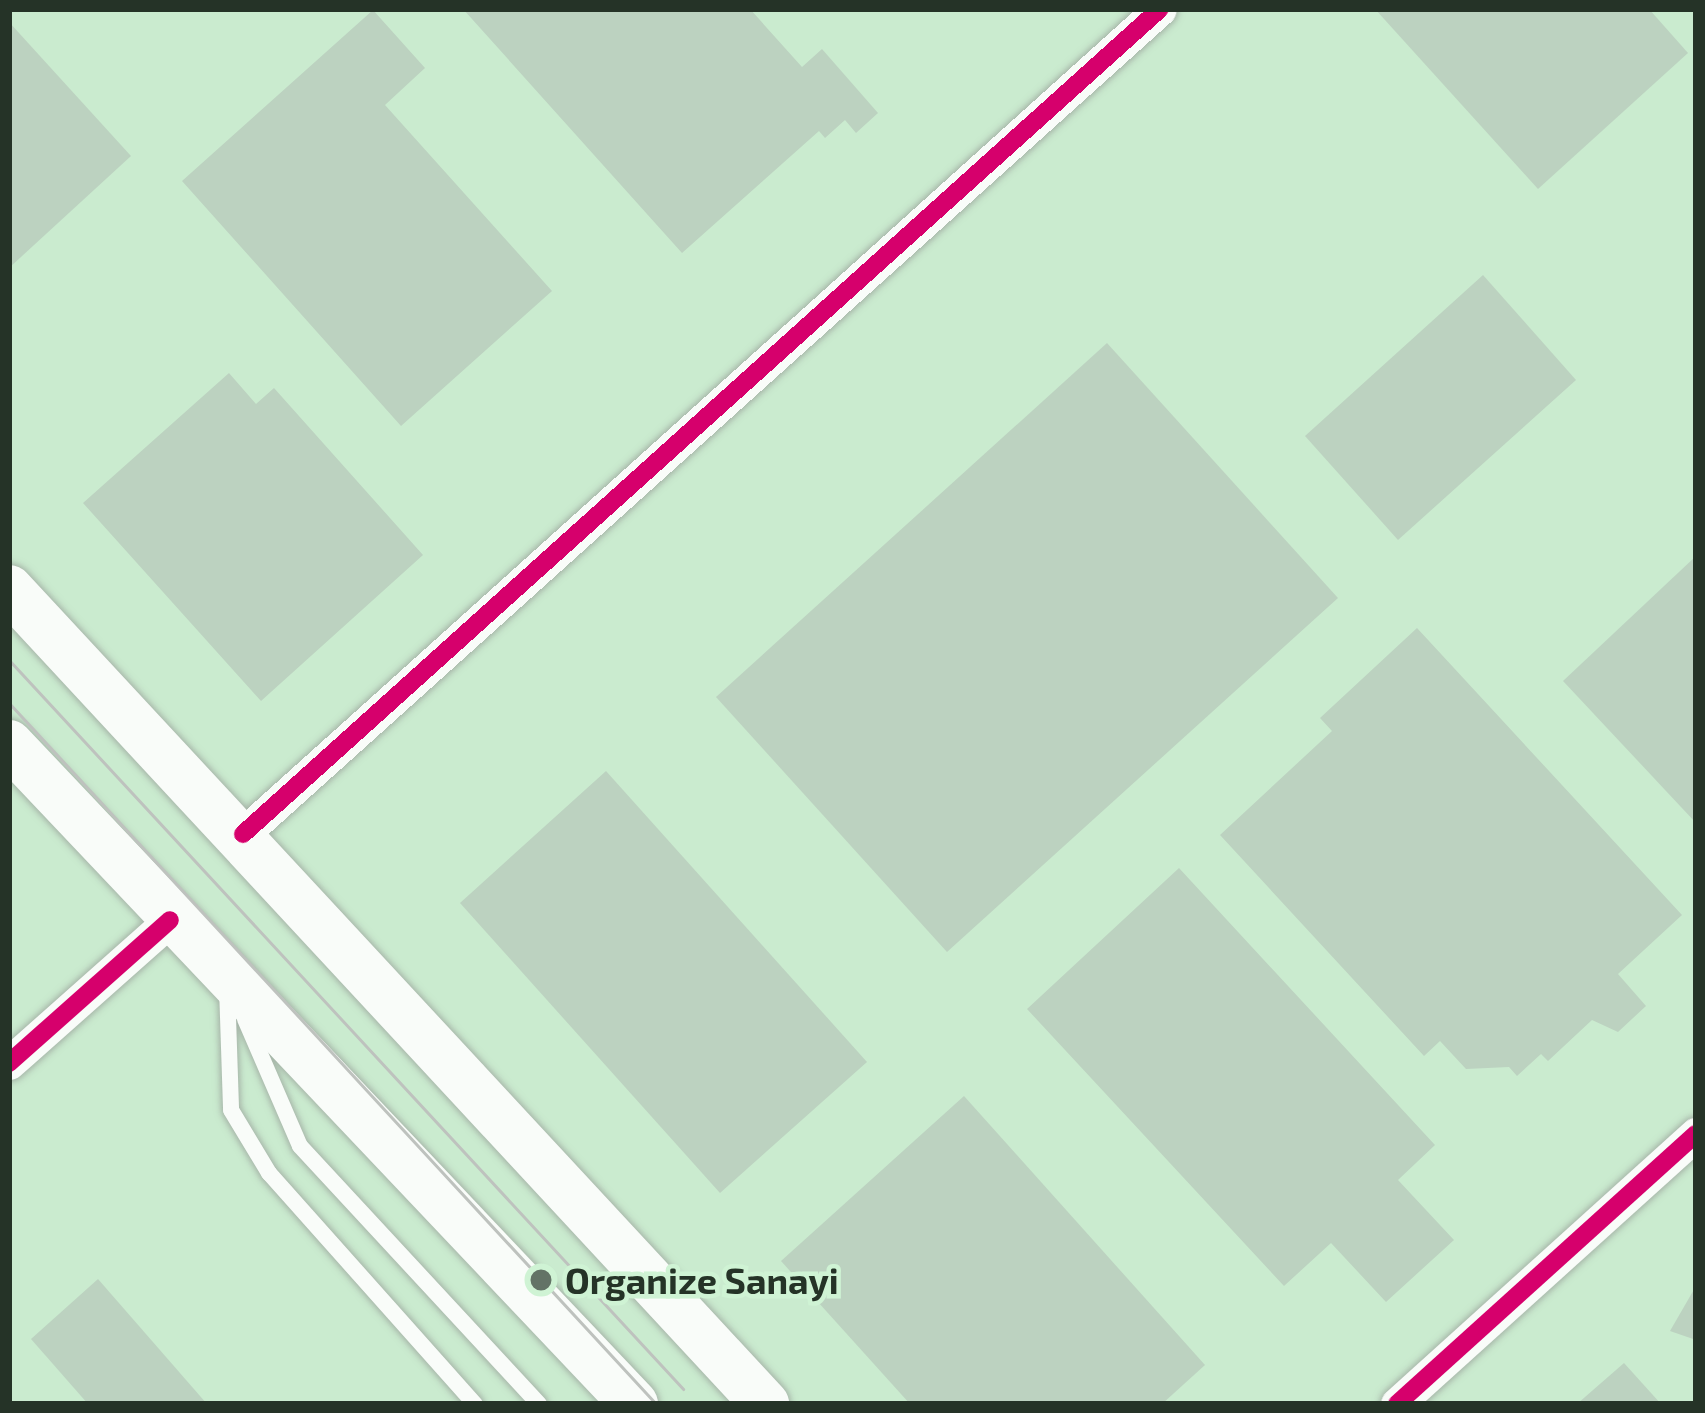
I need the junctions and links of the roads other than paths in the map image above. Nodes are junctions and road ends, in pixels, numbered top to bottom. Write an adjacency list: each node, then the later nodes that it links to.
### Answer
1 (1160, 9): 4 (street)
2 (9, 589): 4 (main road)
3 (9, 744): 5 (main road)
4 (243, 834): 12 (main road)
5 (170, 920): 6 (main road); 7 (street)
6 (227, 980): 9 (lane); 10 (lane); 11 (main road)
7 (9, 1063)
8 (1696, 1134): 13 (street)
9 (475, 1404)
10 (539, 1404)
11 (634, 1404)
12 (765, 1404)
13 (1397, 1404)

